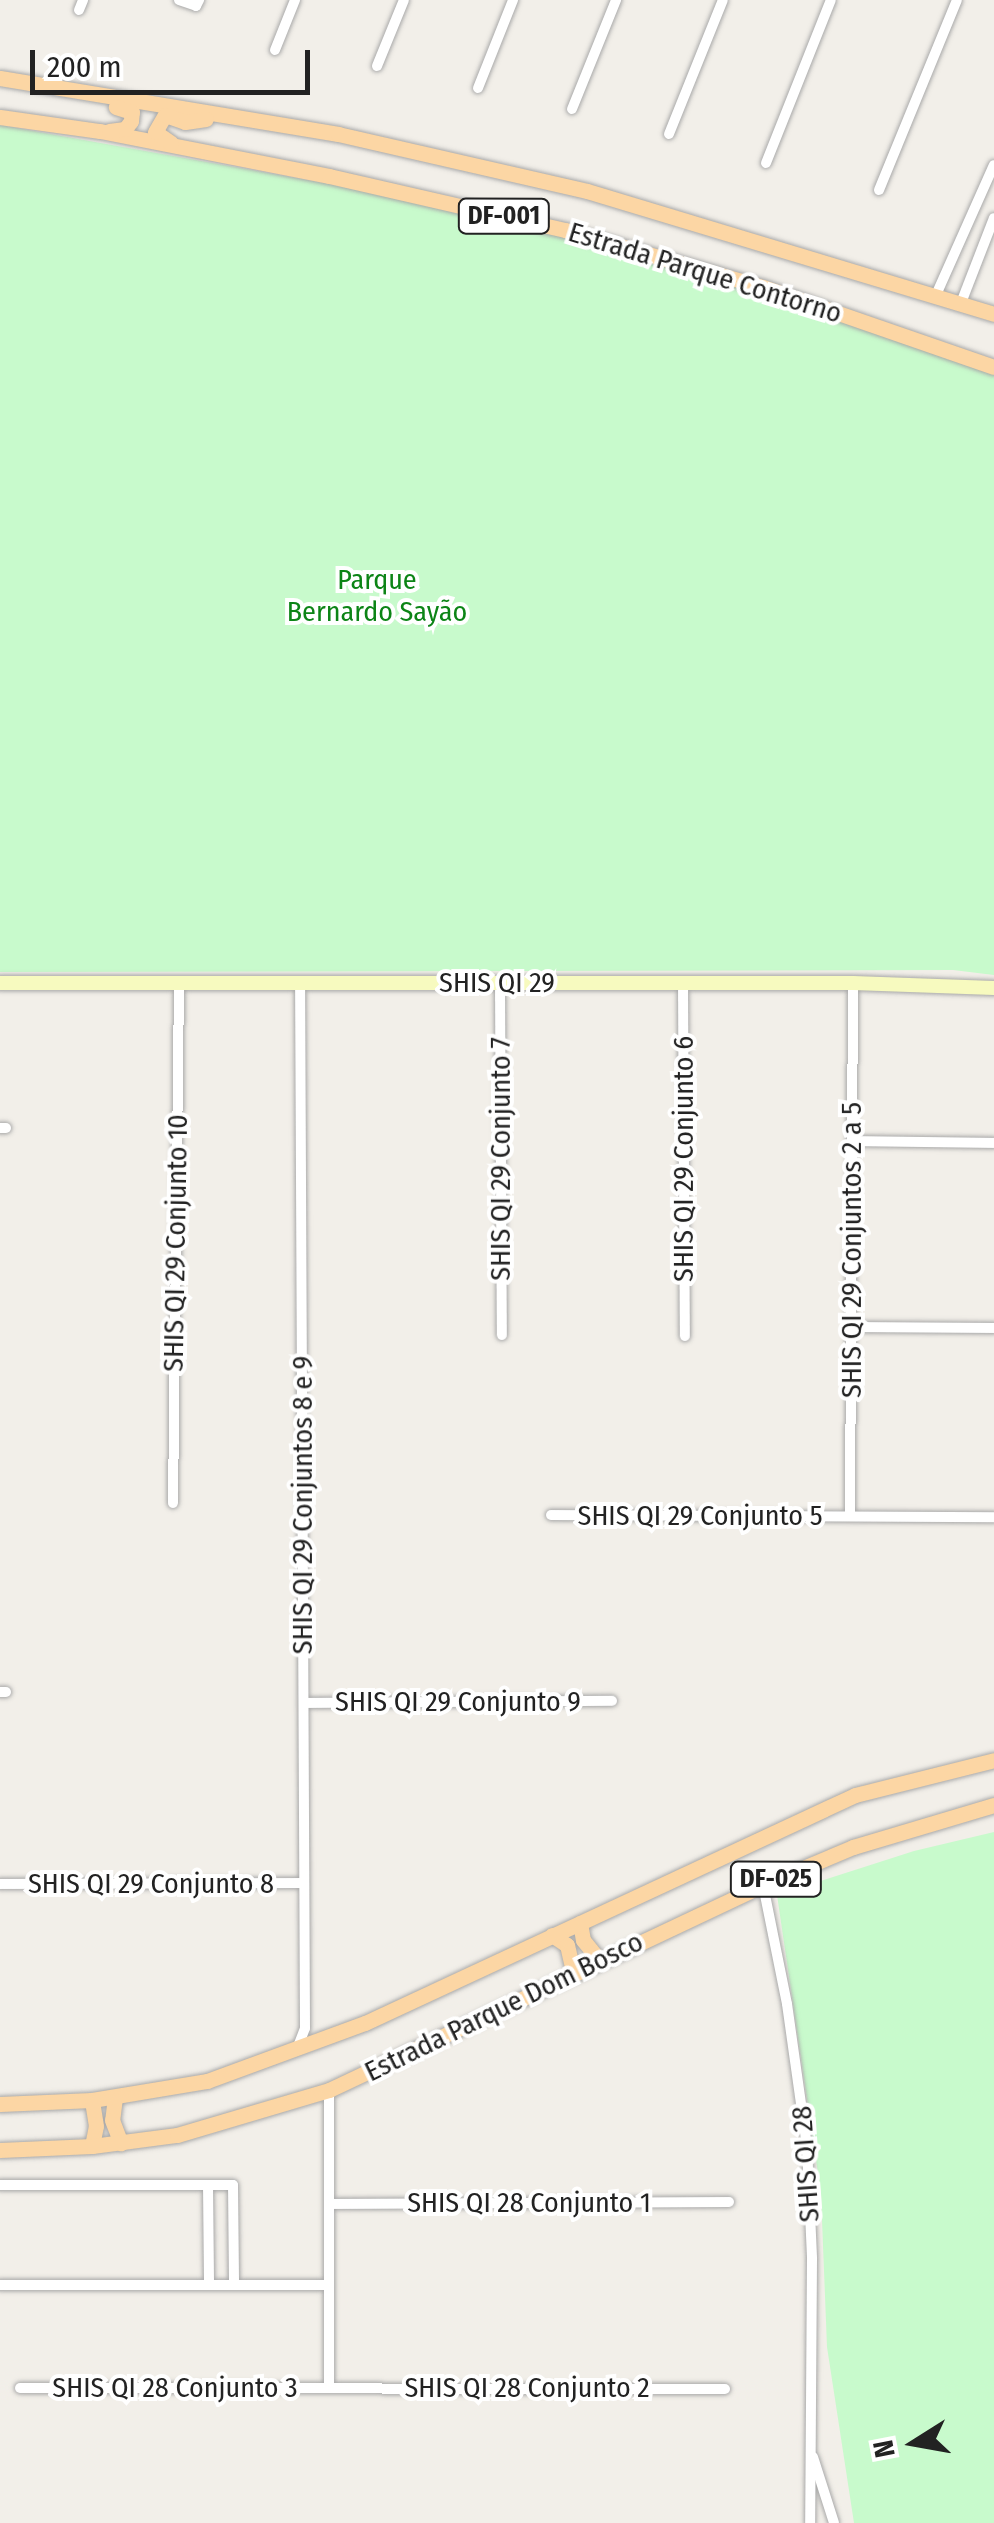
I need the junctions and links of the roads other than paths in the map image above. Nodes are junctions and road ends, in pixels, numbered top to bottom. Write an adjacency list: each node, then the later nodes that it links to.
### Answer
1 (179, 0): 9 (street)
2 (295, 0): 10 (street)
3 (404, 0): 11 (street)
4 (513, 0): 14 (street)
5 (616, 0): 15 (street)
6 (724, 0): 19 (street)
7 (831, 0): 21 (street)
8 (958, 0): 24 (street)
9 (197, 3)
10 (275, 50)
11 (377, 66)
12 (0, 78): 13 (main road, Estrada Parque Contorno / DF-001)
13 (42, 86): 17 (main road, Estrada Parque Contorno / DF-001); 18 (main road)
14 (478, 88)
15 (572, 110)
16 (0, 118): 18 (main road, Estrada Parque Contorno / DF-001)
17 (220, 118): 20 (main road); 27 (main road, Estrada Parque Contorno / DF-001)
18 (100, 132): 20 (main road, Estrada Parque Contorno / DF-001)
19 (669, 134)
20 (186, 148): 30 (main road, Estrada Parque Contorno / DF-001)
21 (766, 163)
22 (994, 165): 23 (street)
23 (989, 188): 25 (street)
24 (880, 190)
25 (970, 218): 26 (street); 27 (street)
26 (992, 222): 28 (street)
27 (936, 294): 28 (main road, Estrada Parque Contorno / DF-001)
28 (961, 303): 29 (main road, Estrada Parque Contorno / DF-001)
29 (994, 314)
30 (994, 367)
31 (179, 982): 32 (street, SHIS QI 29); 33 (street, SHIS QI 29); 44 (street, SHIS QI 29 Conjunto 10)
32 (0, 983)
33 (300, 983): 34 (street, SHIS QI 29); 49 (street, SHIS QI 29 Conjuntos 8 e 9)
34 (500, 983): 35 (street, SHIS QI 29); 42 (street, SHIS QI 29 Conjunto 7)
35 (683, 983): 36 (street, SHIS QI 29); 43 (street, SHIS QI 29 Conjunto 6)
36 (852, 983): 37 (street, SHIS QI 29); 38 (street, SHIS QI 29 Conjuntos 2 a 5)
37 (994, 988)
38 (852, 1141): 39 (street); 40 (street, SHIS QI 29 Conjuntos 2 a 5)
39 (994, 1143)
40 (853, 1327): 41 (street); 46 (street, SHIS QI 29 Conjuntos 2 a 5)
41 (994, 1328)
42 (502, 1335)
43 (685, 1336)
44 (173, 1503)
45 (550, 1516): 46 (street, SHIS QI 29 Conjunto 5)
46 (850, 1516): 47 (street, SHIS QI 29 Conjunto 5)
47 (994, 1517)
48 (612, 1701): 49 (street, SHIS QI 29 Conjunto 9)
49 (304, 1703): 52 (street, SHIS QI 29 Conjuntos 8 e 9)
50 (994, 1760): 55 (main road, Estrada Parque Dom Bosco / DF-025)
51 (994, 1805): 54 (main road, Estrada Parque Dom Bosco / DF-025)
52 (302, 1883): 53 (street, SHIS QI 29 Conjunto 8); 59 (street, SHIS QI 29 Conjuntos 8 e 9)
53 (0, 1884)
54 (763, 1885): 57 (main road, Estrada Parque Dom Bosco / DF-025); 80 (street, SHIS QI 28)
55 (580, 1923): 56 (main road, Estrada Parque Dom Bosco / DF-025); 57 (main road)
56 (552, 1935): 58 (main road); 60 (main road, Estrada Parque Dom Bosco / DF-025)
57 (599, 1960): 58 (main road, Estrada Parque Dom Bosco / DF-025)
58 (574, 1971): 62 (main road, Estrada Parque Dom Bosco / DF-025)
59 (304, 2028): 60 (street); 61 (street, SHIS QI 29 Conjuntos 8 e 9)
60 (316, 2042): 61 (main road, Estrada Parque Dom Bosco / DF-025)
61 (297, 2049): 63 (main road, Estrada Parque Dom Bosco / DF-025)
62 (330, 2090): 66 (main road, Estrada Parque Dom Bosco / DF-025); 72 (street)
63 (115, 2097): 64 (main road, Estrada Parque Dom Bosco / DF-025); 66 (main road)
64 (92, 2100): 65 (main road, Estrada Parque Dom Bosco / DF-025); 67 (main road)
65 (0, 2104)
66 (121, 2143): 67 (main road, Estrada Parque Dom Bosco / DF-025)
67 (92, 2146): 68 (main road, Estrada Parque Dom Bosco / DF-025)
68 (0, 2150)
69 (0, 2185): 70 (street)
70 (208, 2186): 74 (street); 75 (street)
71 (729, 2202): 72 (street, SHIS QI 28 Conjunto 1)
72 (330, 2204): 76 (street)
73 (0, 2285): 74 (street)
74 (208, 2285): 75 (street)
75 (234, 2285): 76 (street)
76 (329, 2285): 77 (street)
77 (329, 2387): 78 (street, SHIS QI 28 Conjunto 3); 79 (street, SHIS QI 28 Conjunto 2)
78 (20, 2388)
79 (725, 2389)
80 (810, 2447): 81 (street, SHIS QI 28); 82 (street, SHIS QI 28)
81 (813, 2523): 82 (street)
82 (833, 2523)

